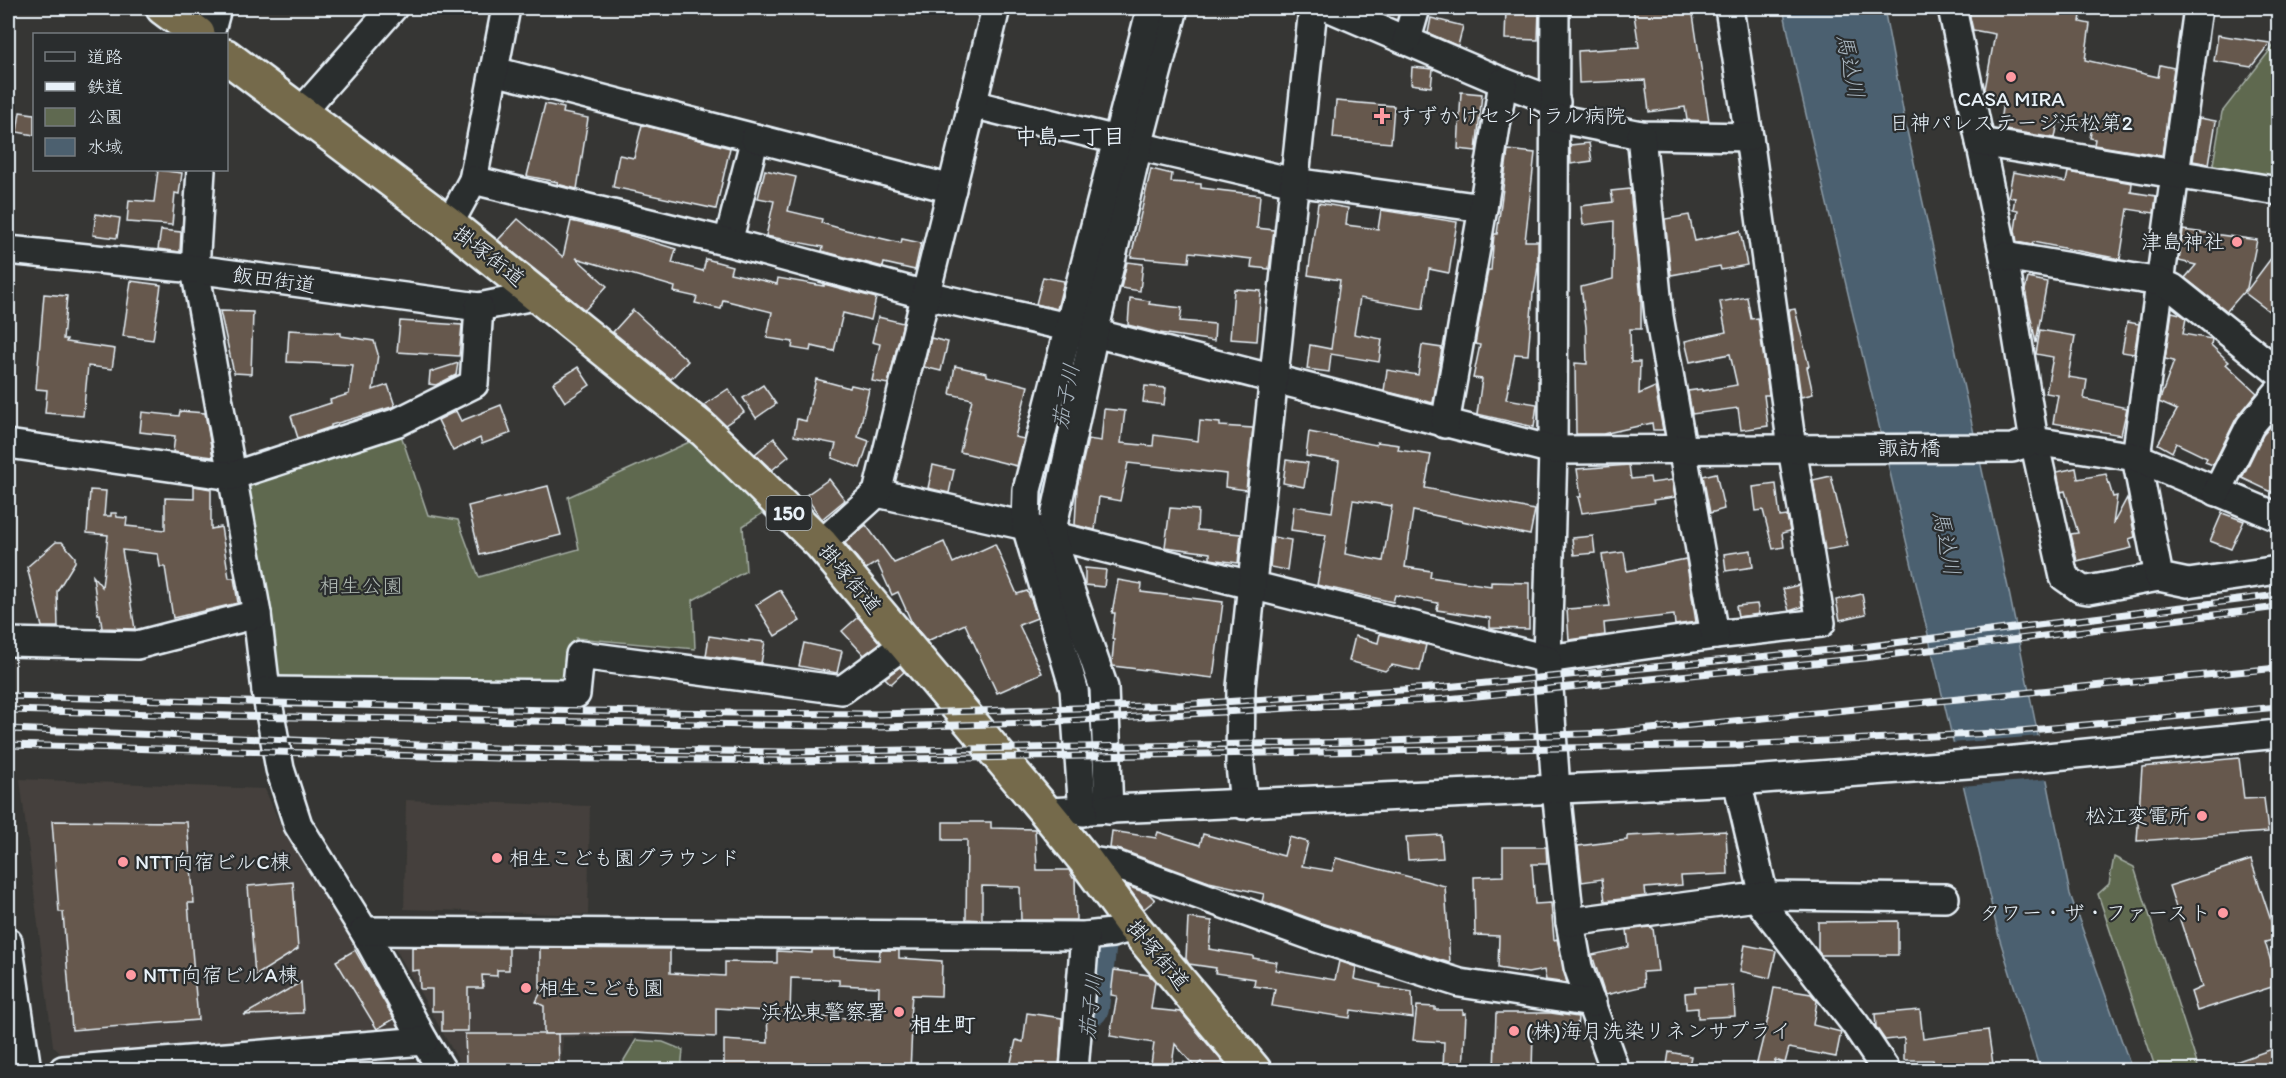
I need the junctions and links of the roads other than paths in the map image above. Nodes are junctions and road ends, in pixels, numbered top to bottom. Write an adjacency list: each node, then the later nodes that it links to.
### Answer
1 (163, 8): 15 (highway)
2 (217, 8): 16 (street)
3 (393, 8): 23 (street)
4 (506, 8): 19 (street)
5 (996, 8): 21 (street)
6 (1151, 8): 28 (street)
7 (1174, 8): 28 (street)
8 (1313, 8): 32 (street)
9 (1330, 8): 17 (street)
10 (1416, 8): 17 (street)
11 (1555, 8): 22 (street)
12 (1729, 8): 25 (street)
13 (1952, 8): 27 (street)
14 (2198, 8): 30 (street)
15 (197, 33)
16 (210, 33)
17 (1407, 39): 20 (street)
18 (228, 57): 23 (highway, 掛塚街道 / 150)
19 (494, 71): 26 (street); 31 (street)
20 (1503, 82): 22 (street); 35 (street)
21 (972, 104): 28 (street); 33 (street)
22 (1555, 110): 24 (street); 54 (street)
23 (301, 112): 36 (highway, 掛塚街道 / 150)
24 (1641, 135): 25 (street); 55 (street)
25 (1749, 137): 53 (street)
26 (755, 138): 33 (street); 37 (street)
27 (1980, 142): 30 (street); 39 (street)
28 (1127, 143): 32 (street); 45 (street); 46 (street)
29 (201, 171): 40 (street)
30 (2175, 173): 34 (street); 41 (street)
31 (473, 180): 36 (street); 37 (street, 諏訪橋)
32 (1294, 182): 35 (street); 48 (street)
33 (952, 189): 43 (street)
34 (2278, 191)
35 (1483, 208): 50 (street)
36 (449, 224): 42 (highway, 掛塚街道 / 150)
37 (728, 242): 43 (street, 諏訪橋)
38 (8, 250): 40 (street, 飯田街道)
39 (2004, 256): 41 (street); 52 (street)
40 (195, 269): 44 (street, 飯田街道); 57 (street)
41 (2160, 282): 47 (street); 56 (street)
42 (539, 295): 44 (street, 飯田街道); 63 (highway, 掛塚街道 / 150)
43 (926, 295): 45 (street, 諏訪橋); 59 (street)
44 (479, 307): 57 (street)
45 (1068, 327): 46 (street, 諏訪橋); 61 (street)
46 (1094, 333): 48 (street, 諏訪橋); 62 (street)
47 (2278, 372)
48 (1274, 378): 50 (street, 諏訪橋); 66 (street)
49 (2278, 392): 58 (street)
50 (1444, 424): 54 (street, 諏訪橋)
51 (8, 444): 57 (street)
52 (2023, 444): 53 (street, 諏訪橋); 56 (street, 諏訪橋); 65 (street)
53 (1798, 448): 55 (street, 諏訪橋); 68 (street)
54 (1553, 450): 55 (street, 諏訪橋); 71 (street)
55 (1683, 450): 68 (street)
56 (2136, 457): 58 (street, 諏訪橋); 65 (street)
57 (232, 476): 67 (street)
58 (2217, 492): 60 (street, 諏訪橋)
59 (877, 493): 61 (street); 63 (street)
60 (2278, 517)
61 (1026, 526): 62 (street); 77 (street)
62 (1052, 535): 66 (street); 77 (street)
63 (821, 544): 70 (highway, 掛塚街道 / 150)
64 (2278, 570): 65 (street)
65 (2159, 577)
66 (1251, 584): 71 (street); 76 (street)
67 (257, 614): 69 (street); 72 (street)
68 (1715, 635): 71 (street)
69 (8, 642)
70 (905, 644): 72 (street); 78 (highway, 掛塚街道 / 150)
71 (1547, 658): 75 (street)
72 (266, 691): 84 (street)
73 (2278, 734): 74 (street)
74 (1737, 781): 75 (street); 80 (street)
75 (1556, 790): 76 (street); 82 (street)
76 (1244, 805): 77 (street)
77 (1096, 811): 78 (street)
78 (1046, 812): 79 (highway, 掛塚街道 / 150)
79 (1085, 860): 83 (highway, 掛塚街道 / 150); 87 (street)
80 (1762, 896): 81 (street); 82 (street); 95 (street)
81 (1945, 898)
82 (1570, 922): 87 (street)
83 (1134, 927): 85 (street); 93 (highway, 掛塚街道 / 150)
84 (364, 931): 85 (street); 88 (street)
85 (1085, 936): 92 (street)
86 (8, 942): 89 (street)
87 (1592, 1003): 94 (street)
88 (424, 1041): 90 (street); 91 (street)
89 (27, 1071)
90 (63, 1071)
91 (442, 1071)
92 (1074, 1071)
93 (1254, 1071)
94 (1615, 1071)
95 (1886, 1071)

